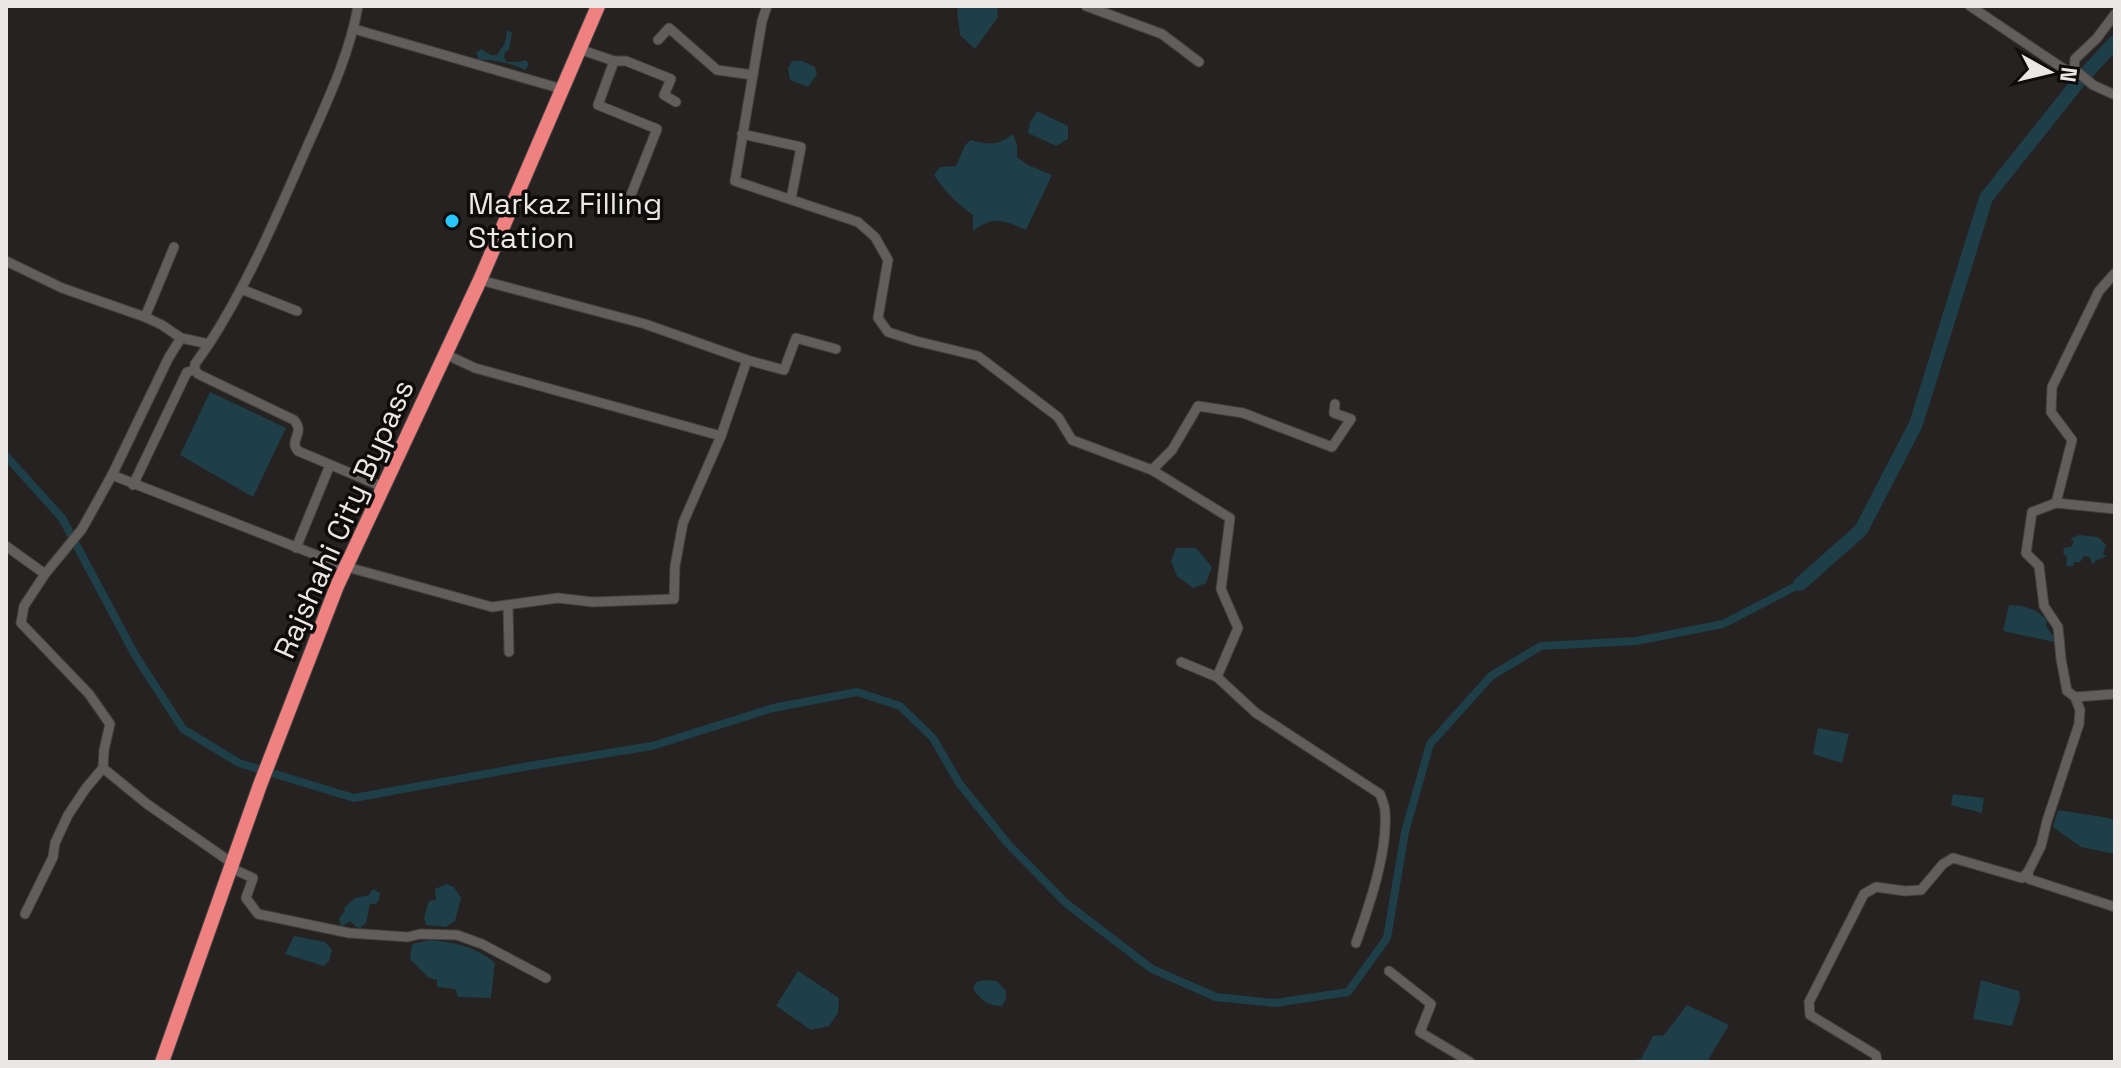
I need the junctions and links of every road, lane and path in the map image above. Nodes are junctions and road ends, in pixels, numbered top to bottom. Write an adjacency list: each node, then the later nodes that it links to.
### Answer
1 (358, 6): 7 (street)
2 (598, 6): 9 (highway, Rajshahi City Bypass)
3 (767, 6): 13 (street)
4 (1086, 6): 11 (street)
5 (1970, 6): 12 (street)
6 (2115, 14): 12 (street)
7 (354, 29): 14 (street); 24 (street)
8 (658, 40): 13 (street)
9 (579, 49): 10 (street); 14 (highway, Rajshahi City Bypass)
10 (614, 61): 16 (street); 19 (street)
11 (1199, 62)
12 (2074, 69): 15 (street)
13 (753, 75): 17 (street)
14 (562, 89): 23 (highway, Rajshahi City Bypass)
15 (2115, 95)
16 (676, 102)
17 (742, 134): 18 (street); 18 (street)
18 (791, 199): 36 (street)
19 (629, 200)
20 (174, 247): 26 (street)
21 (6, 261): 26 (street)
22 (2115, 273): 40 (street)
23 (480, 280): 30 (highway, Rajshahi City Bypass); 31 (street)
24 (241, 289): 25 (street); 28 (street)
25 (297, 311)
26 (145, 317): 27 (street)
27 (181, 338): 28 (street); 37 (street)
28 (209, 344): 32 (street)
29 (836, 349): 31 (street)
30 (445, 354): 34 (street); 39 (highway, Rajshahi City Bypass)
31 (747, 360): 34 (street)
32 (195, 370): 35 (street); 38 (street)
33 (1335, 404): 36 (street)
34 (721, 436): 46 (street)
35 (330, 465): 39 (street); 43 (street)
36 (1152, 470): 49 (street)
37 (112, 475): 38 (street); 45 (street)
38 (133, 485): 43 (street)
39 (383, 487): 44 (highway, Rajshahi City Bypass)
40 (2056, 503): 41 (street); 51 (street)
41 (2115, 509)
42 (6, 546): 45 (street)
43 (296, 548): 44 (street)
44 (347, 567): 46 (street); 53 (highway, Rajshahi City Bypass)
45 (45, 574): 52 (street)
46 (508, 605): 47 (street)
47 (509, 652)
48 (1181, 662): 49 (street)
49 (1217, 677): 57 (street)
50 (2115, 694): 51 (street)
51 (2075, 697): 54 (street)
52 (103, 768): 53 (street); 56 (street)
53 (232, 865): 59 (street); 60 (highway, Rajshahi City Bypass)
54 (2028, 872): 55 (street); 62 (street)
55 (2115, 907)
56 (25, 914)
57 (1356, 943)
58 (1389, 971): 61 (street)
59 (546, 978)
60 (162, 1062)
61 (1470, 1062)
62 (1877, 1062)

